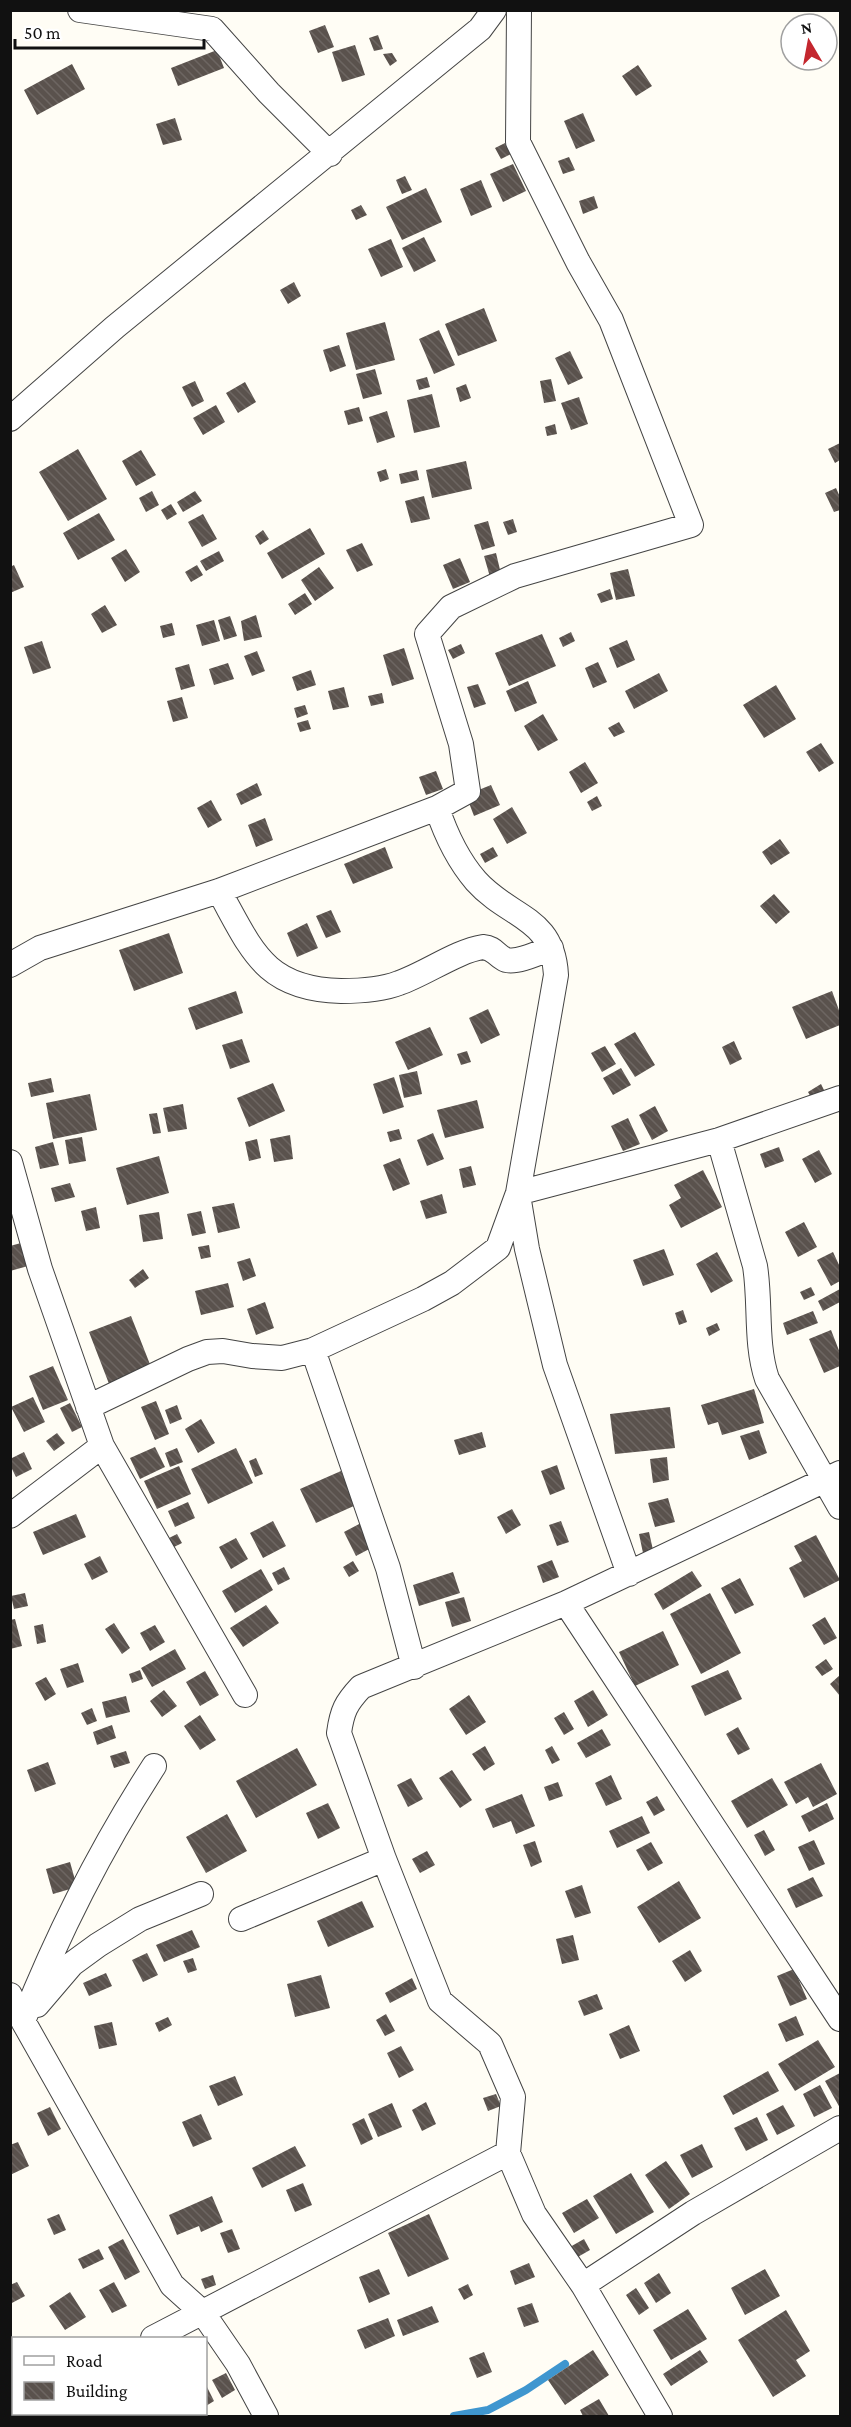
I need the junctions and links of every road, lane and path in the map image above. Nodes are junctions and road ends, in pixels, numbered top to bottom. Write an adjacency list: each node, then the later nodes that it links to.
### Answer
1 (80, 10): 4 (street)
2 (494, 10): 4 (street)
3 (519, 10): 6 (street)
4 (330, 154): 5 (street)
5 (10, 419)
6 (437, 808): 7 (street); 8 (street)
7 (219, 891): 8 (street); 9 (street)
8 (551, 948): 13 (street)
9 (10, 965)
10 (840, 1098): 11 (street)
11 (719, 1140): 13 (street); 17 (street)
12 (10, 1162): 15 (street)
13 (518, 1193): 14 (street); 20 (street)
14 (313, 1350): 15 (street); 22 (street)
15 (88, 1407): 16 (street)
16 (102, 1446): 19 (street); 23 (street)
17 (833, 1477): 18 (street); 20 (street)
18 (840, 1508)
19 (10, 1516)
20 (629, 1574): 21 (street)
21 (566, 1604): 22 (street); 29 (street)
22 (414, 1667): 25 (street)
23 (245, 1695)
24 (154, 1766): 30 (street)
25 (384, 1859): 27 (street); 32 (street)
26 (201, 1894): 30 (street)
27 (241, 1919)
28 (10, 1995): 30 (street)
29 (840, 2019)
30 (17, 2027): 34 (street)
31 (840, 2128): 33 (street)
32 (508, 2153): 33 (street); 34 (street)
33 (583, 2285): 37 (street)
34 (203, 2313): 35 (street); 36 (street)
35 (155, 2337)
36 (266, 2416)
37 (660, 2416)

